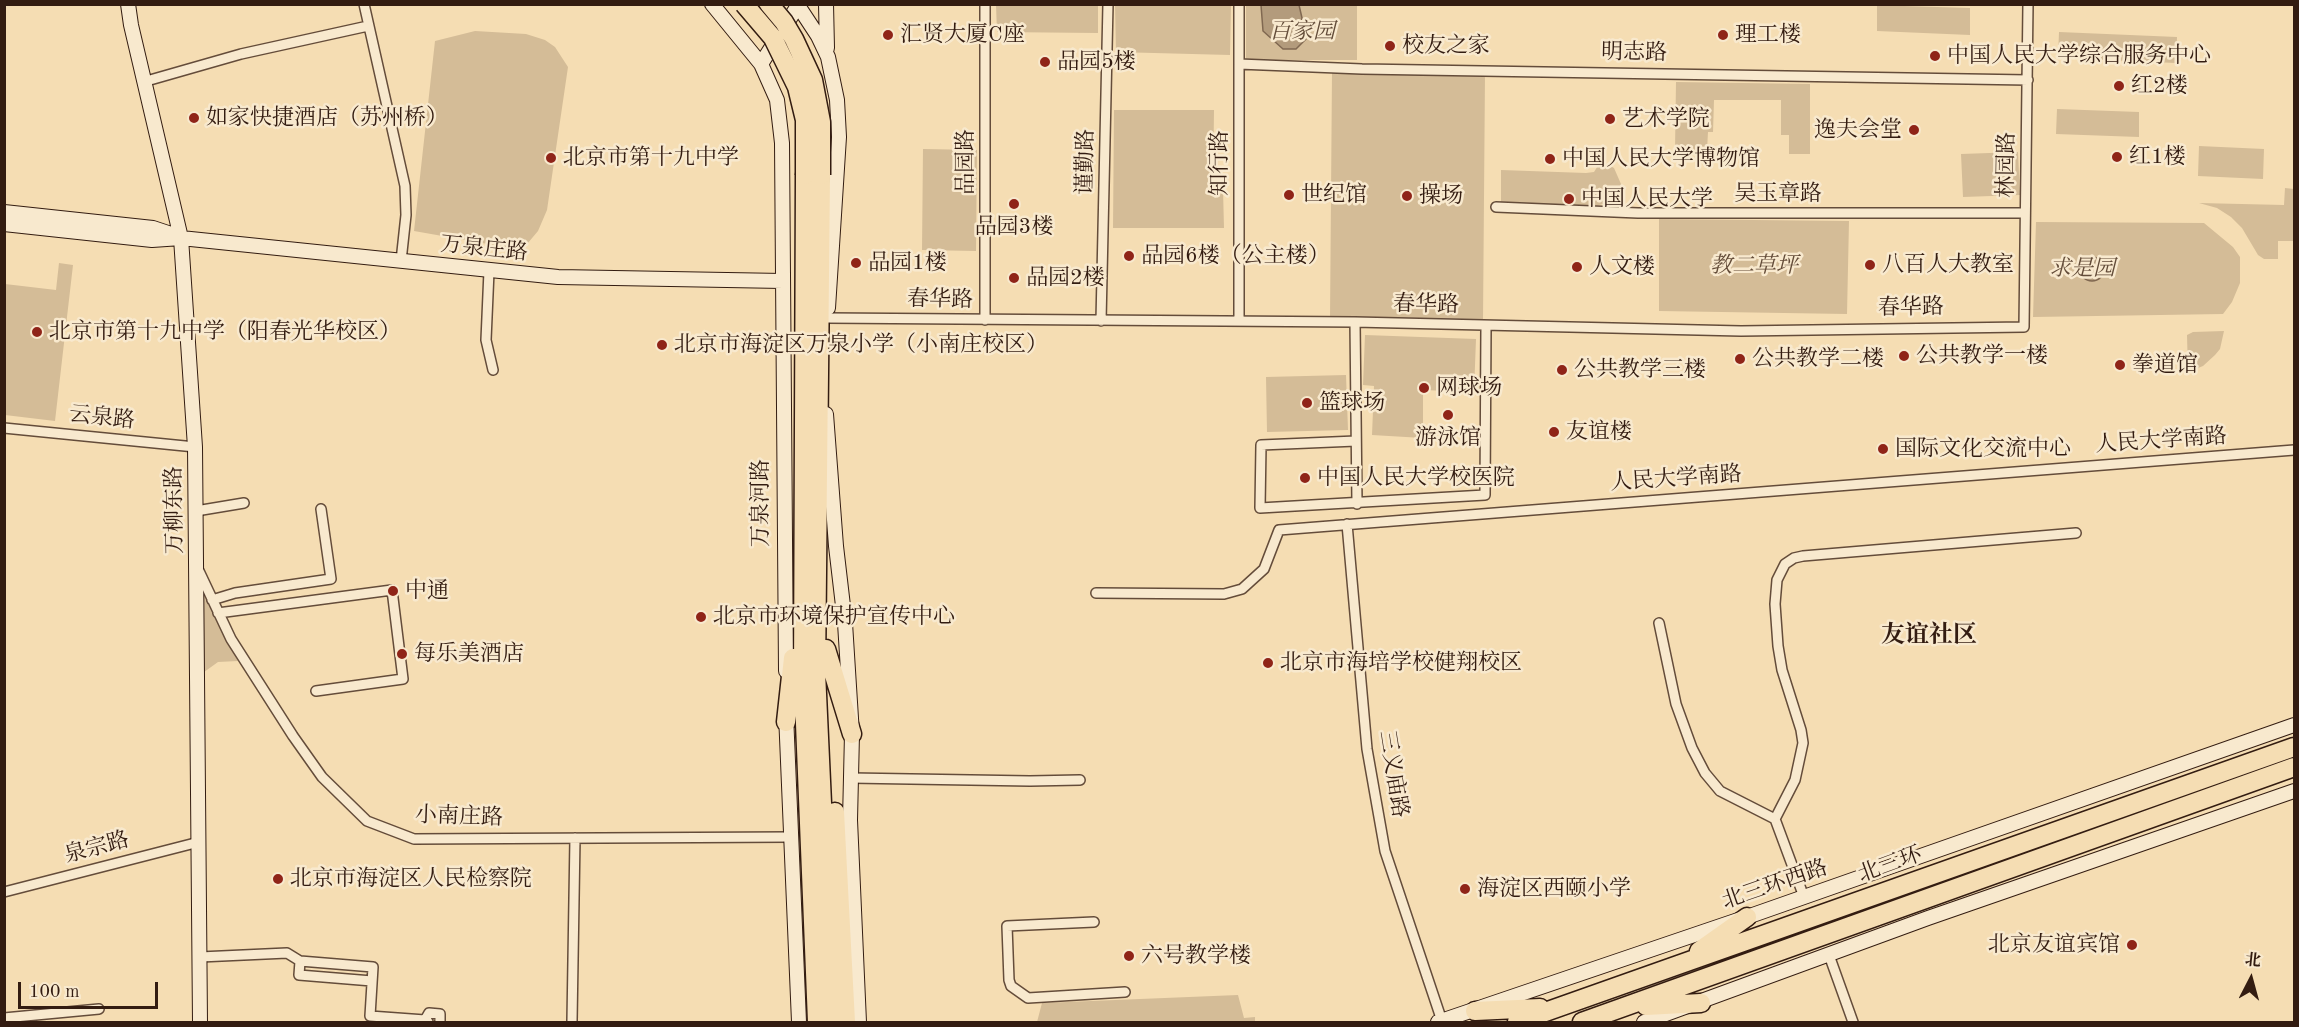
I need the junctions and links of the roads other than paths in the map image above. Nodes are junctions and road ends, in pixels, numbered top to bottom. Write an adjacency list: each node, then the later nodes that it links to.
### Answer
1 (128, 4): 18 (street, 万柳东路)
2 (364, 4): 12 (street)
3 (744, 4): 20 (highway, bridge)
4 (769, 4): 20 (highway, bridge)
5 (826, 4): 13 (street)
6 (986, 4): 30 (street, 品园路)
7 (1108, 4): 31 (street, 谨勤路)
8 (1239, 4): 15 (street, 知行路)
9 (2028, 4): 16 (street, 林园路)
10 (798, 5): 13 (street); 14 (street)
11 (718, 6): 14 (street, 万泉河路)
12 (368, 26): 18 (street); 26 (street)
13 (828, 57): 14 (street); 17 (street)
14 (761, 64): 19 (street, 万泉河路)
15 (1239, 64): 16 (street, 明志路); 32 (street, 知行路)
16 (2028, 80): 23 (street, 林园路)
17 (834, 81): 19 (street); 29 (street)
18 (144, 82): 25 (street, 万柳东路)
19 (777, 100): 28 (street, 万泉河路)
20 (813, 175): 48 (highway)
21 (1496, 207): 23 (street, 吴玉章路)
22 (4, 212): 25 (street, 万泉庄路)
23 (2025, 213): 35 (street, 林园路)
24 (4, 224): 25 (street, 万泉庄路)
25 (181, 238): 26 (street, 万泉庄路); 39 (street, 万柳东路)
26 (401, 261): 27 (street, 万泉庄路)
27 (489, 271): 28 (street, 万泉庄路); 36 (street)
28 (783, 281): 55 (street, 万泉河路)
29 (827, 318): 30 (street, 春华路); 57 (street)
30 (985, 320): 31 (street, 春华路)
31 (1101, 321): 32 (street, 春华路)
32 (1239, 321): 33 (street, 春华路)
33 (1355, 322): 34 (street, 春华路); 38 (street)
34 (1486, 326): 35 (street, 春华路); 42 (street)
35 (2024, 327)
36 (493, 370)
37 (4, 428): 39 (street, 云泉路)
38 (1356, 441): 42 (street); 42 (street)
39 (195, 447): 44 (street, 万柳东路)
40 (2295, 450): 45 (street, 人民大学南路)
41 (244, 503): 44 (street)
42 (1357, 504)
43 (321, 509): 50 (street)
44 (196, 511): 47 (street, 万柳东路)
45 (1347, 524): 49 (street, 人民大学南路); 85 (street, 三义庙路)
46 (2076, 533): 63 (street)
47 (196, 566): 50 (street, 小南庄路); 66 (street, 万柳东路)
48 (810, 572): 53 (highway); 55 (highway); 89 (highway); 90 (highway)
49 (1096, 593)
50 (212, 600): 51 (street, 小南庄路)
51 (218, 613): 54 (street); 65 (street, 小南庄路)
52 (1659, 623): 63 (street)
53 (826, 649): 57 (highway); 91 (highway)
54 (316, 691)
55 (786, 722): 64 (street, 万泉河路)
56 (2295, 724): 68 (street, 北三环西路)
57 (852, 734): 60 (street)
58 (2286, 750): 74 (highway, 北三环)
59 (2291, 769): 79 (highway, 北三环)
60 (851, 778): 61 (street); 92 (street)
61 (1080, 780)
62 (2295, 790): 71 (street)
63 (1775, 819): 68 (street)
64 (790, 837): 65 (street, 小南庄路); 88 (street, 万泉河路)
65 (575, 838): 84 (street)
66 (199, 842): 67 (street, 泉宗路); 72 (street, 万柳东路)
67 (4, 892)
68 (1804, 897): 69 (street, 北三环西路)
69 (1747, 917): 74 (highway); 81 (street, 北三环西路)
70 (1094, 922): 76 (street)
71 (1830, 955): 77 (street); 96 (street)
72 (200, 957): 73 (street); 86 (street, 万柳东路)
73 (300, 961): 75 (street); 75 (street)
74 (1680, 965): 78 (highway, 北三环)
75 (372, 981): 83 (street)
76 (1125, 992)
77 (1701, 1003): 79 (highway); 95 (street)
78 (1563, 1007): 81 (highway); 93 (highway, 北三环)
79 (1626, 1007): 94 (highway, 北三环)
80 (99, 1009): 82 (street)
81 (1475, 1011): 85 (street, 北三环西路)
82 (4, 1018)
83 (426, 1021): 87 (street)
84 (572, 1021)
85 (1440, 1022)
86 (200, 1023)
87 (440, 1023)
88 (798, 1023)
89 (817, 1023)
90 (832, 1023)
91 (846, 1023)
92 (859, 1023)
93 (1517, 1023)
94 (1582, 1023)
95 (1644, 1023)
96 (1853, 1023)

